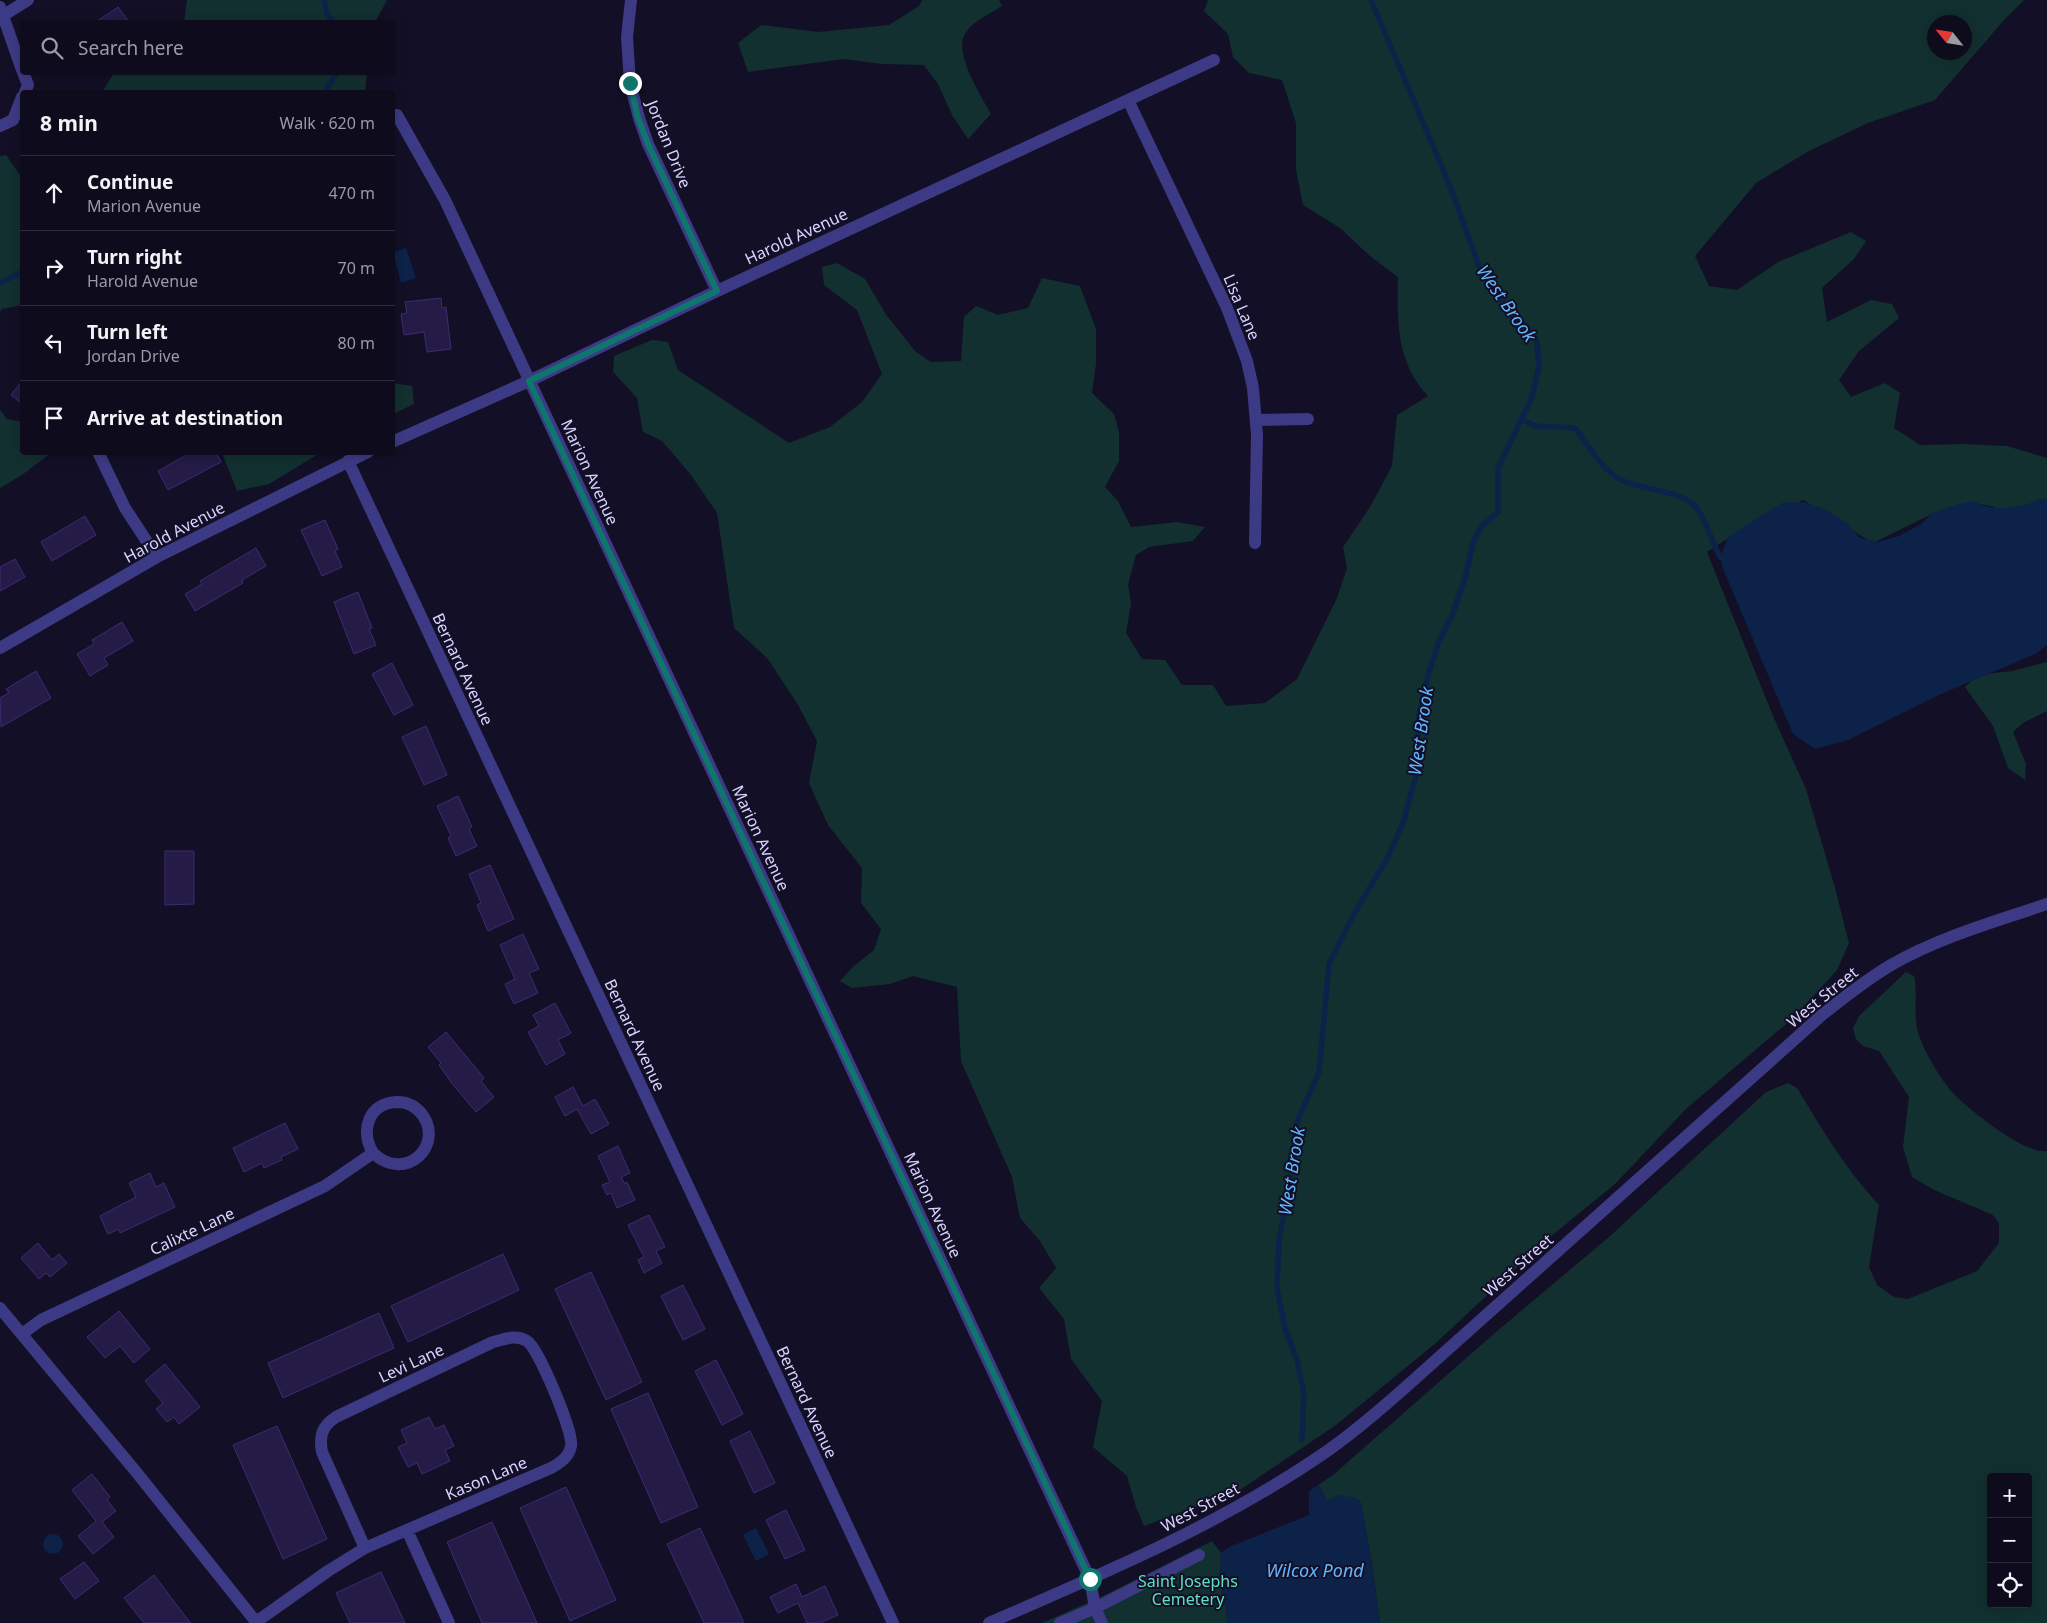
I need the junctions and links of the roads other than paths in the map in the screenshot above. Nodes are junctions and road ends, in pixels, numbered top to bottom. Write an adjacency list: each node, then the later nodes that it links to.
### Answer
1 (28, 0): 3 (street)
2 (632, 0): 12 (street, Jordan Drive)
3 (2, 11): 5 (street)
4 (1214, 60): 8 (street, Harold Avenue)
5 (20, 62)
6 (24, 75): 7 (street)
7 (26, 90)
8 (1128, 100): 12 (street, Harold Avenue); 15 (street, Lisa Lane)
9 (20, 102): 11 (street)
10 (397, 115): 13 (street, Marion Avenue)
11 (0, 126)
12 (717, 291): 13 (street, Harold Avenue)
13 (529, 381): 16 (street, Harold Avenue); 31 (street, Marion Avenue)
14 (1308, 419): 15 (street)
15 (1256, 420): 20 (street, Lisa Lane)
16 (395, 441)
17 (99, 455): 21 (street)
18 (361, 455): 19 (street, Harold Avenue)
19 (348, 461): 21 (street, Harold Avenue); 35 (street, Bernard Avenue)
20 (1255, 543)
21 (157, 557): 22 (street, Harold Avenue)
22 (0, 648)
23 (2047, 904): 31 (street, West Street)
24 (373, 1153): 24 (street); 26 (street, Calixte Lane)
25 (0, 1308): 26 (street)
26 (22, 1334): 33 (street)
27 (571, 1449): 28 (street, Kason Lane); 29 (street, Levi Lane)
28 (407, 1530): 29 (street, Kason Lane); 34 (street)
29 (365, 1548): 33 (street, Kason Lane)
30 (1199, 1555): 32 (street)
31 (1090, 1579): 32 (street, Marion Avenue); 36 (street, West Street)
32 (1095, 1608): 37 (street); 38 (street, Marion Avenue)
33 (256, 1622)
34 (449, 1623)
35 (893, 1623)
36 (989, 1623)
37 (1060, 1623)
38 (1102, 1623)

